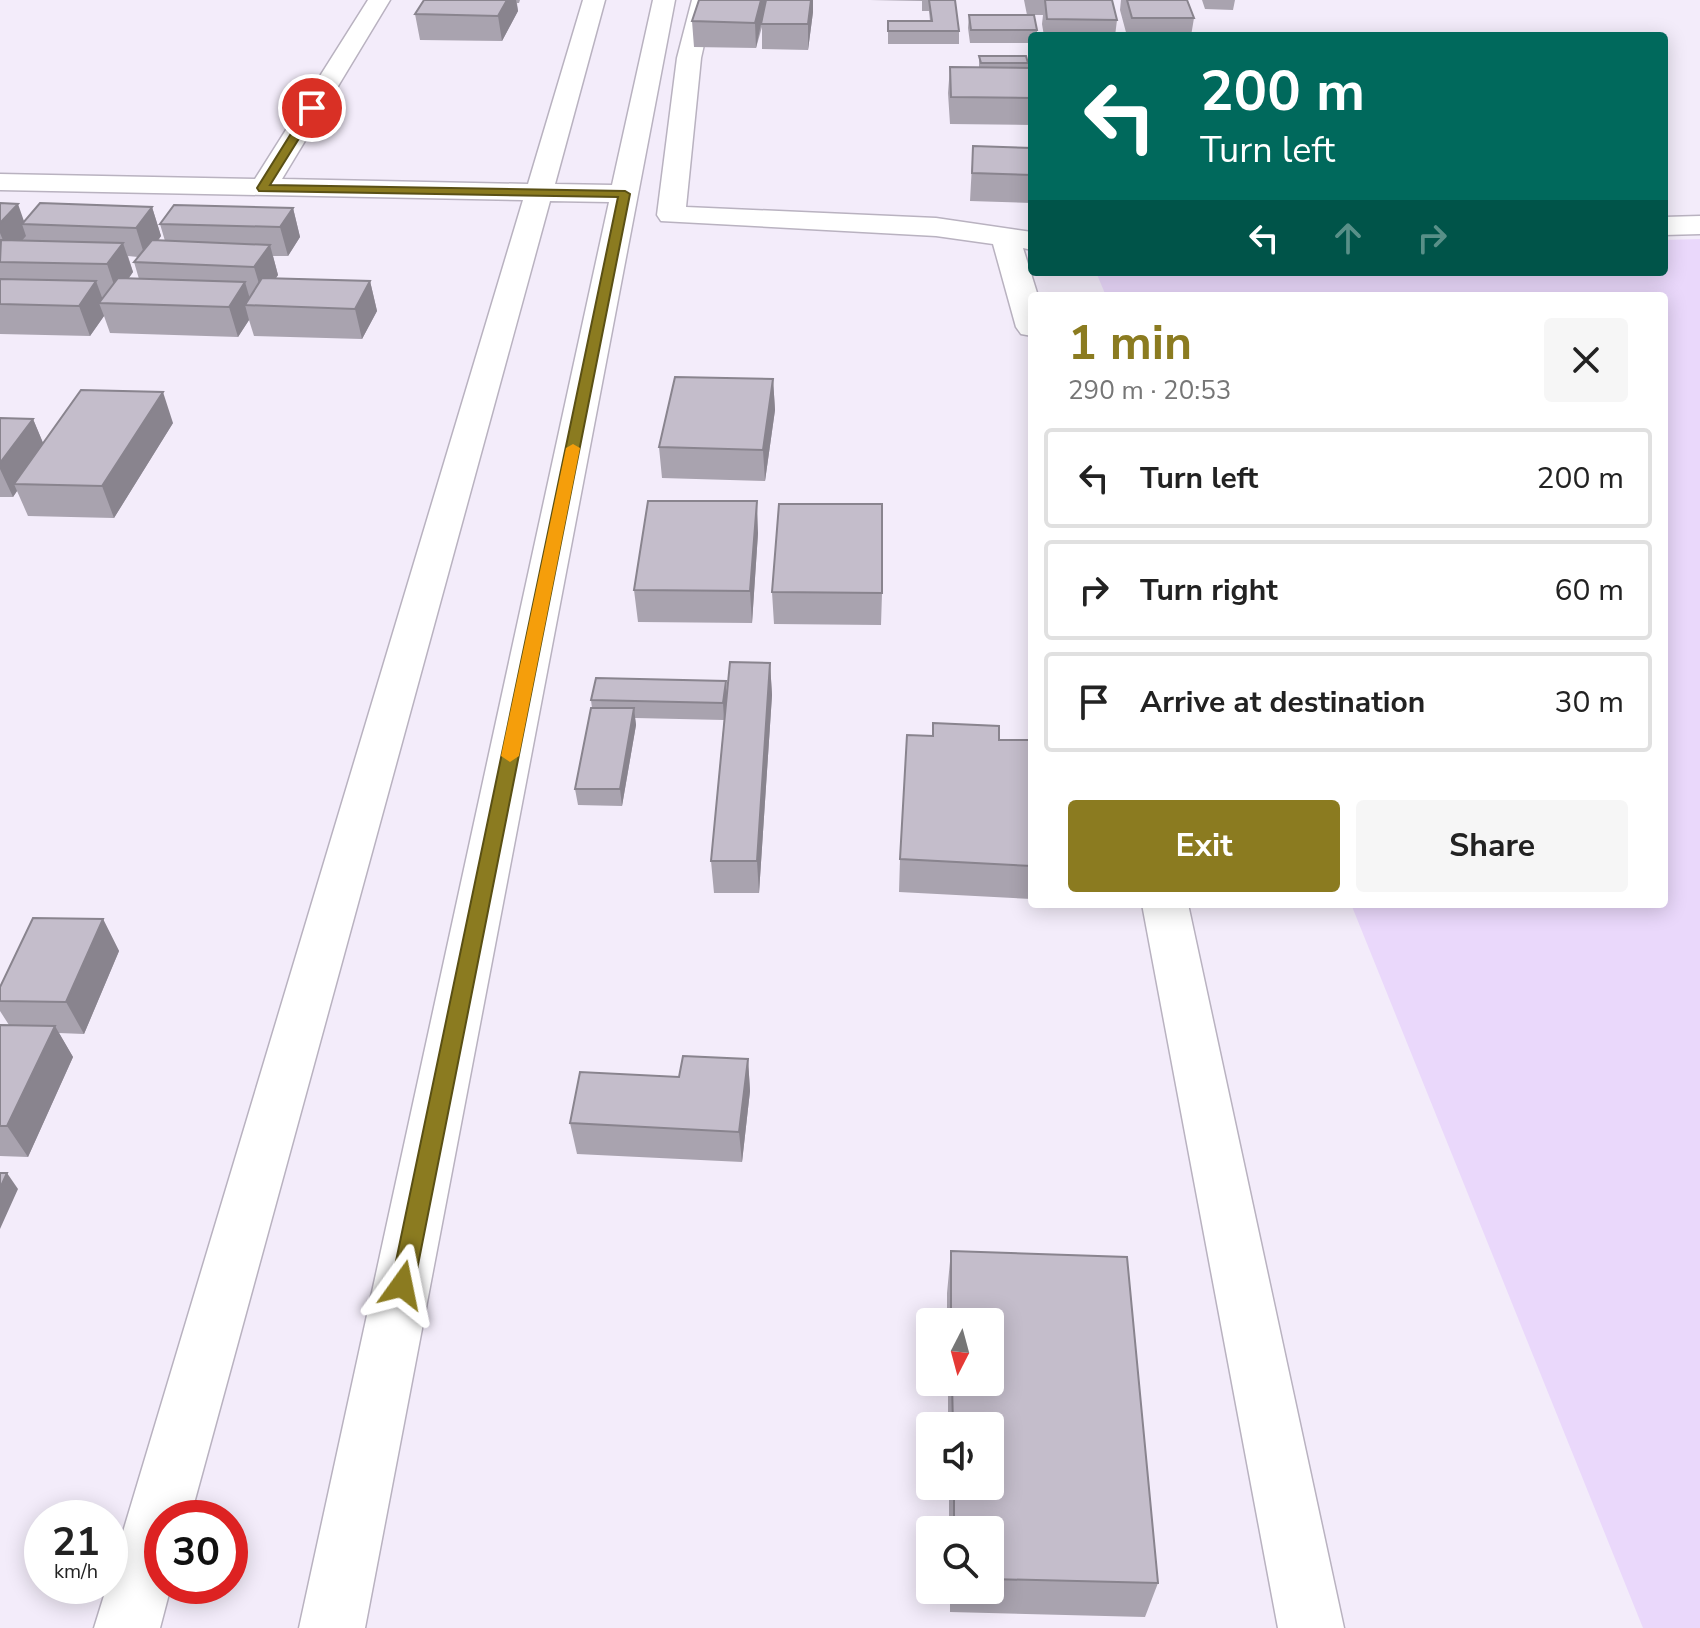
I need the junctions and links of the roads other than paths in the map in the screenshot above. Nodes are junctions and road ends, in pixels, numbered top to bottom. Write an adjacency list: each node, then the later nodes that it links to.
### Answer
1 (379, 0): 6 (street)
2 (594, 0): 7 (street)
3 (664, 0): 8 (street)
4 (703, 0): 11 (street)
5 (0, 182): 6 (street)
6 (263, 188): 7 (street)
7 (538, 194): 8 (street); 14 (street)
8 (625, 194): 15 (street)
9 (1700, 225): 10 (street)
10 (1668, 226)
11 (1019, 239): 12 (street)
12 (1028, 300)
13 (1166, 908): 16 (street)
14 (127, 1628)
15 (332, 1628)
16 (1311, 1628)

